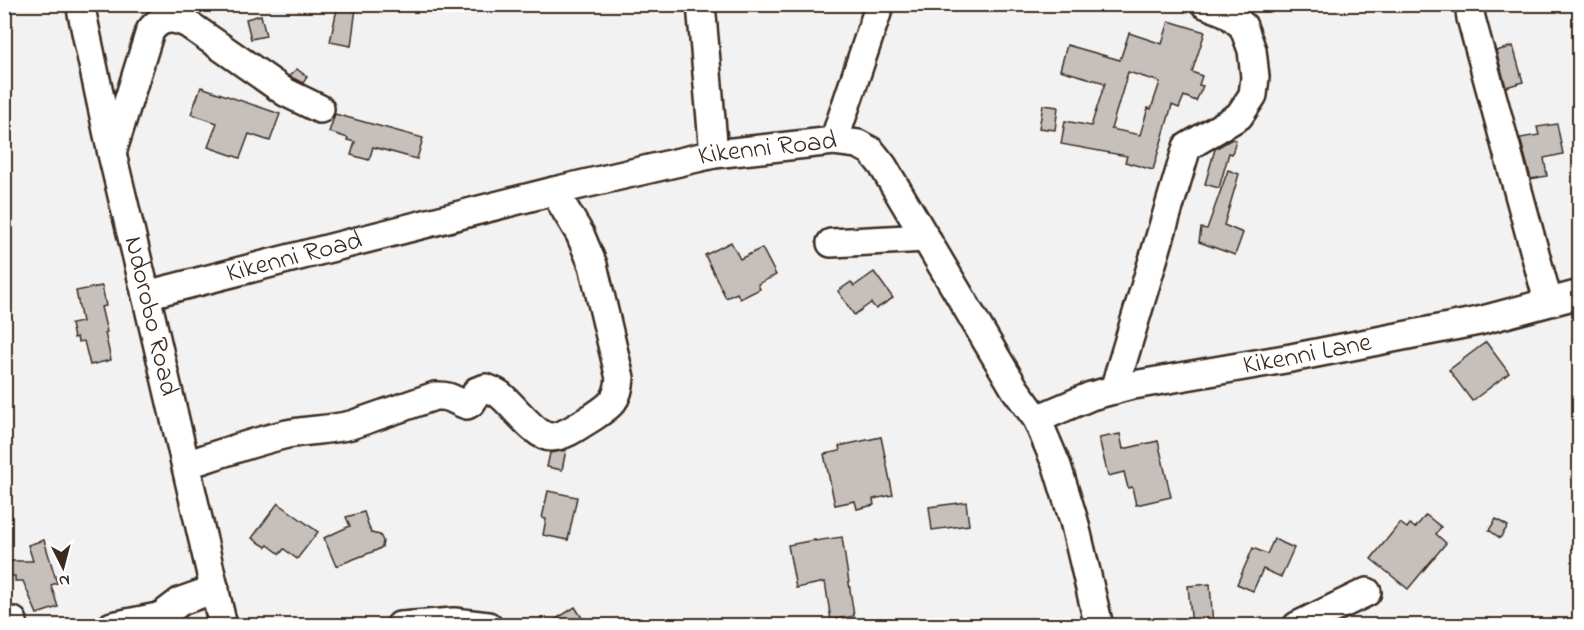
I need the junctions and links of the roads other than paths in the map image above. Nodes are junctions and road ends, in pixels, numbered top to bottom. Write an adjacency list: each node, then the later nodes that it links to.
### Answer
1 (80, 4): 8 (street, Ndorobo Road)
2 (701, 4): 9 (street)
3 (880, 4): 7 (street)
4 (1205, 4): 16 (street)
5 (1469, 4): 15 (street)
6 (320, 109): 8 (street)
7 (834, 141): 9 (street, Kikenni Road); 11 (street, Kikenni Road)
8 (111, 154): 14 (street, Ndorobo Road)
9 (714, 154): 10 (street, Kikenni Road)
10 (554, 191): 14 (street, Kikenni Road); 18 (street)
11 (926, 238): 12 (street); 17 (street, Kikenni Road)
12 (831, 243)
13 (1580, 294): 15 (street, Kikenni Lane)
14 (146, 295): 18 (street, Ndorobo Road)
15 (1548, 301): 16 (street, Kikenni Lane)
16 (1114, 390): 17 (street, Kikenni Lane)
17 (1037, 419): 25 (street, Kikenni Road)
18 (186, 465): 19 (street, Ndorobo Road)
19 (215, 589): 21 (street); 22 (street, Ndorobo Road)
20 (1366, 592): 26 (street)
21 (112, 626)
22 (223, 626)
23 (399, 626): 24 (street)
24 (488, 626)
25 (1099, 626)
26 (1297, 626)

